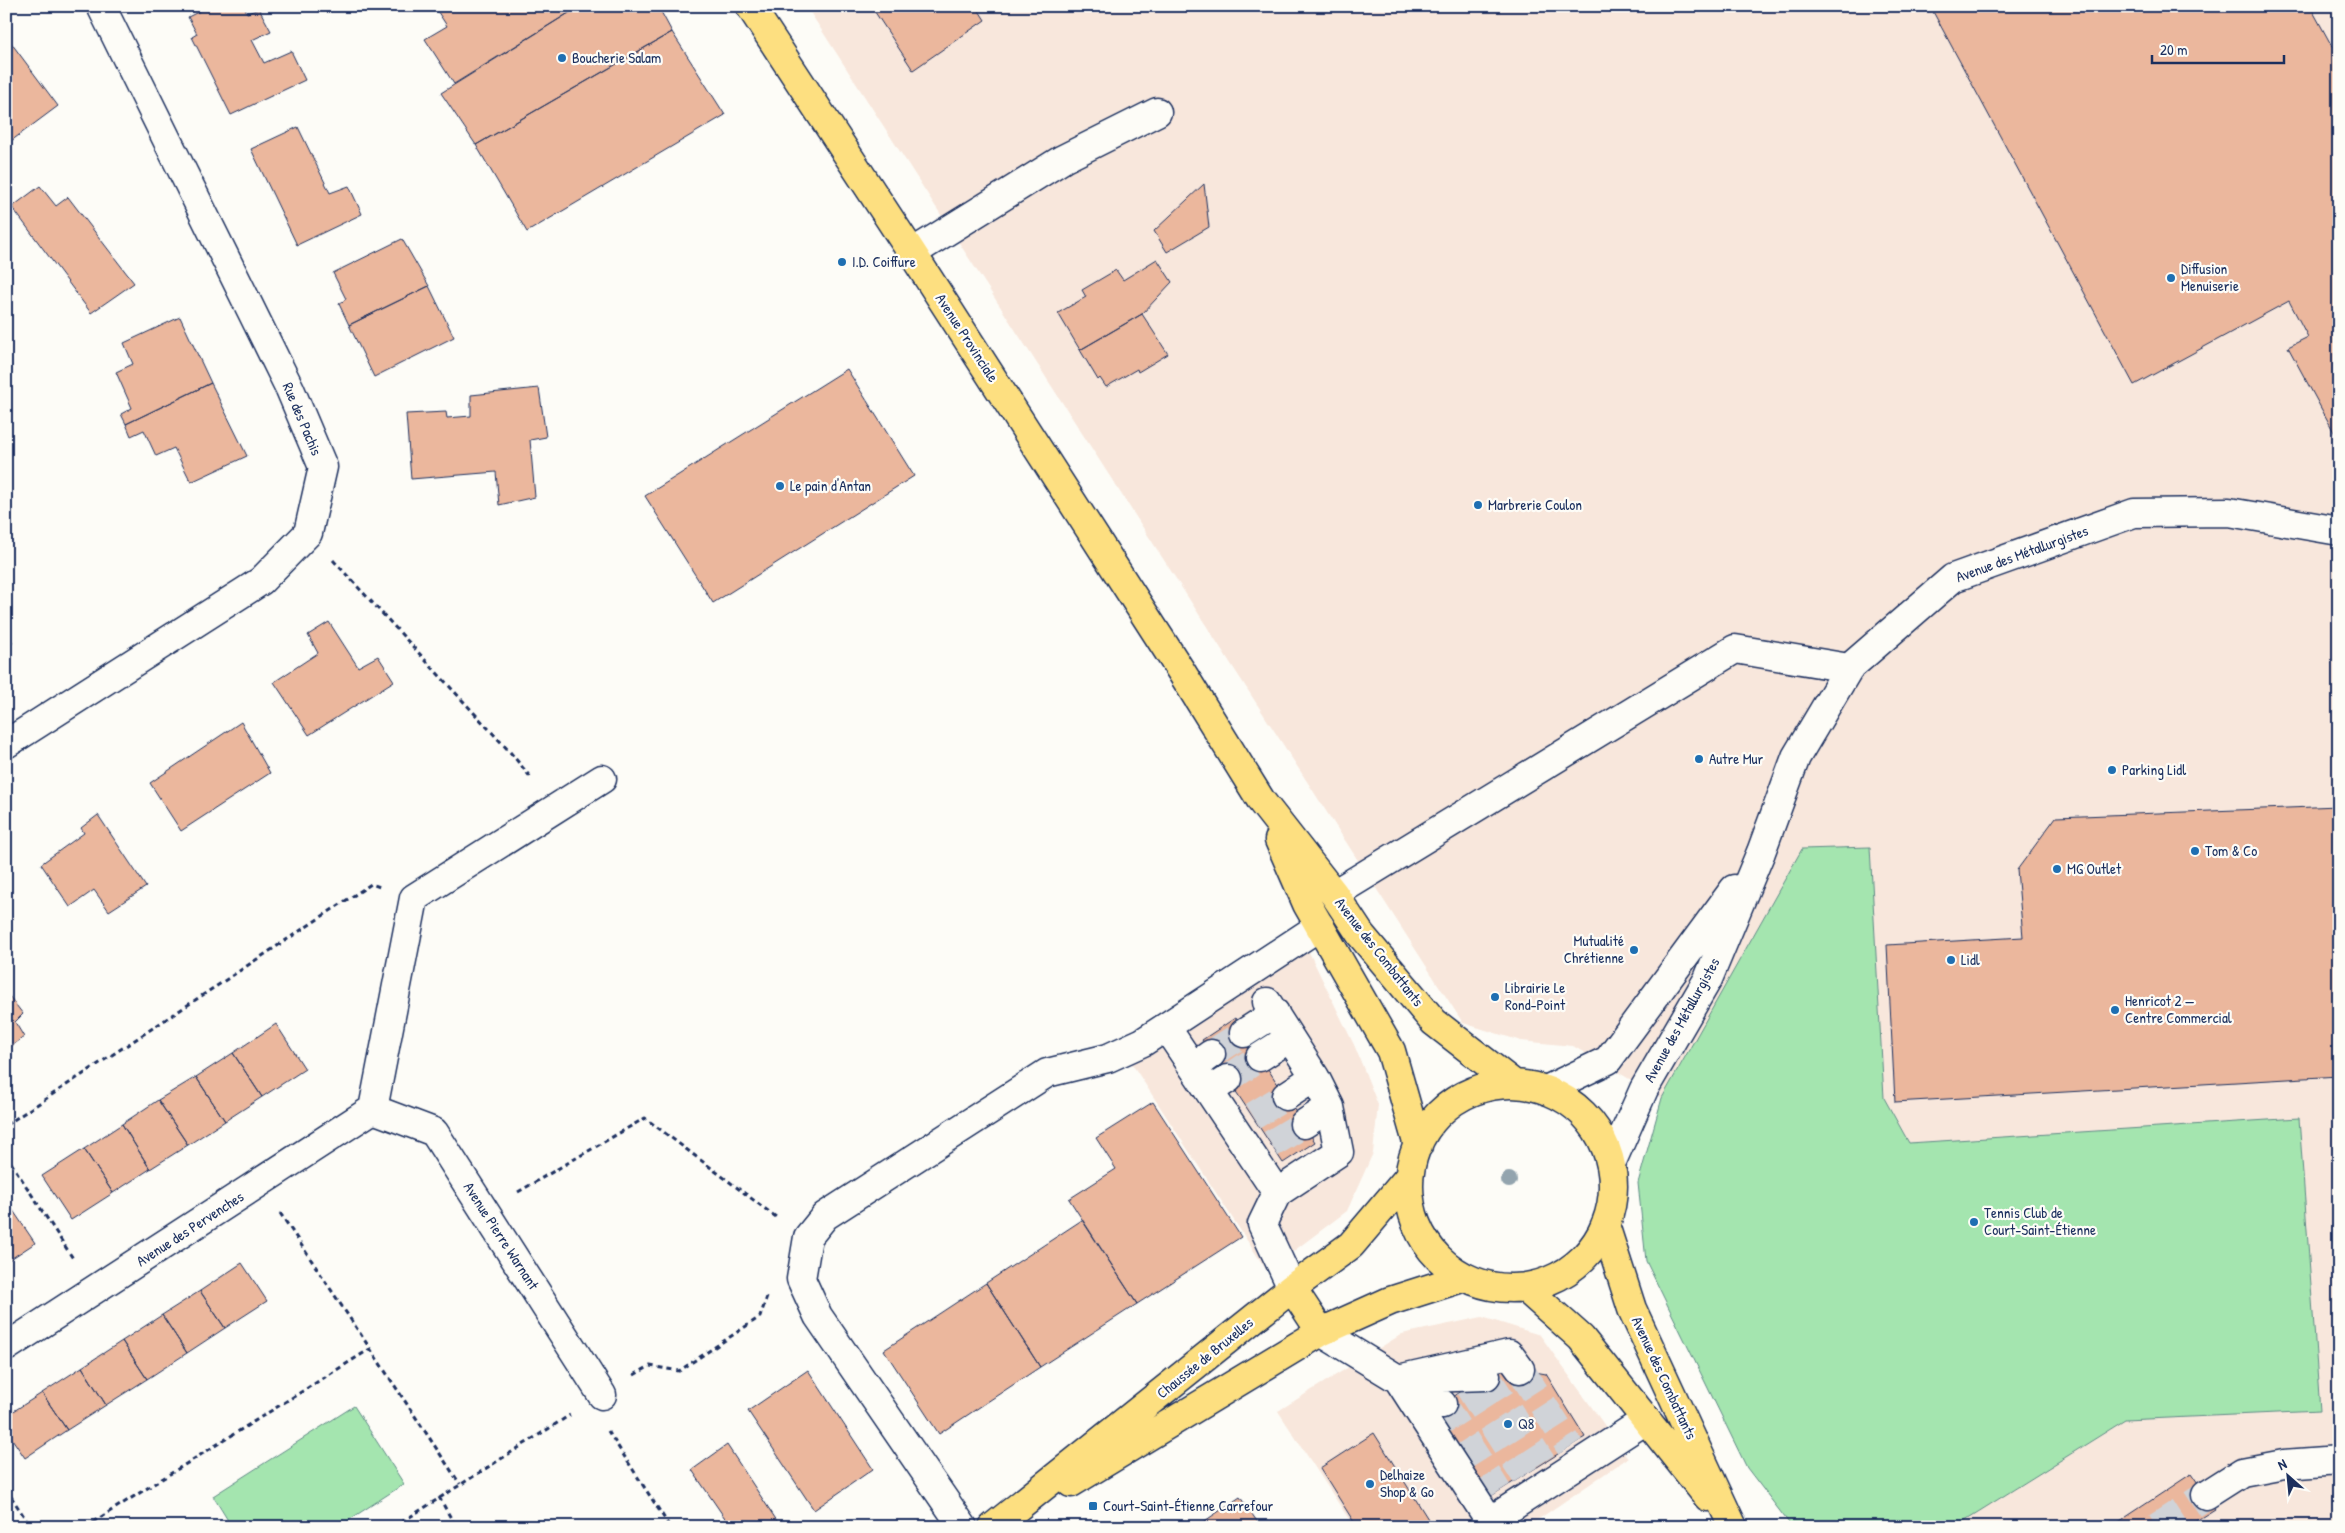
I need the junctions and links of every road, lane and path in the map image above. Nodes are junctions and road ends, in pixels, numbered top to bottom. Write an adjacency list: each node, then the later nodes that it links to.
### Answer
1 (100, 6): 6 (street, Rue des Pachis)
2 (750, 6): 4 (main road, Avenue Provinciale)
3 (1157, 112): 4 (street)
4 (912, 252): 8 (main road, Avenue Provinciale)
5 (2339, 531): 7 (street, Avenue des Métallurgistes)
6 (308, 533): 9 (street); 12 (path)
7 (1849, 668): 13 (street, Avenue des Métallurgistes); 14 (street)
8 (1181, 671): 11 (main road, Avenue des Combattants)
9 (6, 744)
10 (602, 779): 12 (street)
11 (1262, 802): 14 (main road, Avenue des Combattants); 16 (main road, Avenue des Combattants)
12 (555, 809): 15 (street)
13 (1761, 852): 23 (street, Avenue des Métallurgistes); 31 (street, Avenue des Métallurgistes)
14 (1334, 894): 22 (main road, Avenue des Combattants)
15 (414, 898): 26 (street); 28 (path)
16 (1320, 926): 17 (street); 29 (main road, Avenue des Combattants)
17 (1166, 1027): 34 (street); 62 (street)
18 (1244, 1033): 19 (street)
19 (1290, 1038): 20 (street); 21 (street)
20 (1260, 1057)
21 (1315, 1076): 24 (street); 25 (street)
22 (1514, 1084): 23 (main road); 29 (main road)
23 (1546, 1090): 31 (main road)
24 (1286, 1096)
25 (1330, 1107): 27 (street); 34 (street)
26 (373, 1110): 33 (street, Avenue des Pervenches); 35 (street, Avenue Pierre Warnant)
27 (1304, 1124)
28 (6, 1125)
29 (1418, 1146): 32 (main road)
30 (6, 1155): 42 (path)
31 (1613, 1159): 37 (main road)
32 (1408, 1179): 38 (main road); 39 (main road, Chaussée de Bruxelles)
33 (261, 1183): 42 (street, Avenue des Pervenches); 45 (path)
34 (1277, 1193): 39 (street)
35 (485, 1212): 36 (path); 49 (street, Avenue Pierre Warnant)
36 (783, 1222)
37 (1605, 1225): 40 (main road); 65 (main road, Avenue des Combattants)
38 (1462, 1278): 40 (main road); 43 (main road, Chaussée de Bruxelles)
39 (1292, 1288): 43 (main road); 63 (main road, Chaussée de Bruxelles)
40 (1525, 1288): 51 (main road, Avenue des Combattants)
41 (770, 1289): 49 (path)
42 (94, 1291): 44 (street, Avenue des Pervenches)
43 (1321, 1332): 47 (street); 64 (main road, Chaussée de Bruxelles)
44 (6, 1347)
45 (370, 1349): 53 (path); 58 (path)
46 (1520, 1369): 47 (street)
47 (1398, 1379): 48 (street); 50 (street); 51 (street)
48 (1477, 1381)
49 (596, 1399): 53 (path); 61 (path)
50 (1442, 1404)
51 (1646, 1420): 65 (main road, Avenue des Combattants)
52 (2339, 1460): 55 (street)
53 (460, 1484): 56 (path)
54 (6, 1489): 57 (path)
55 (2206, 1495)
56 (438, 1497): 59 (path); 60 (path)
57 (31, 1527)
58 (85, 1527)
59 (394, 1527)
60 (456, 1527)
61 (670, 1527)
62 (964, 1527)
63 (993, 1527)
64 (999, 1527)
65 (1732, 1527)

